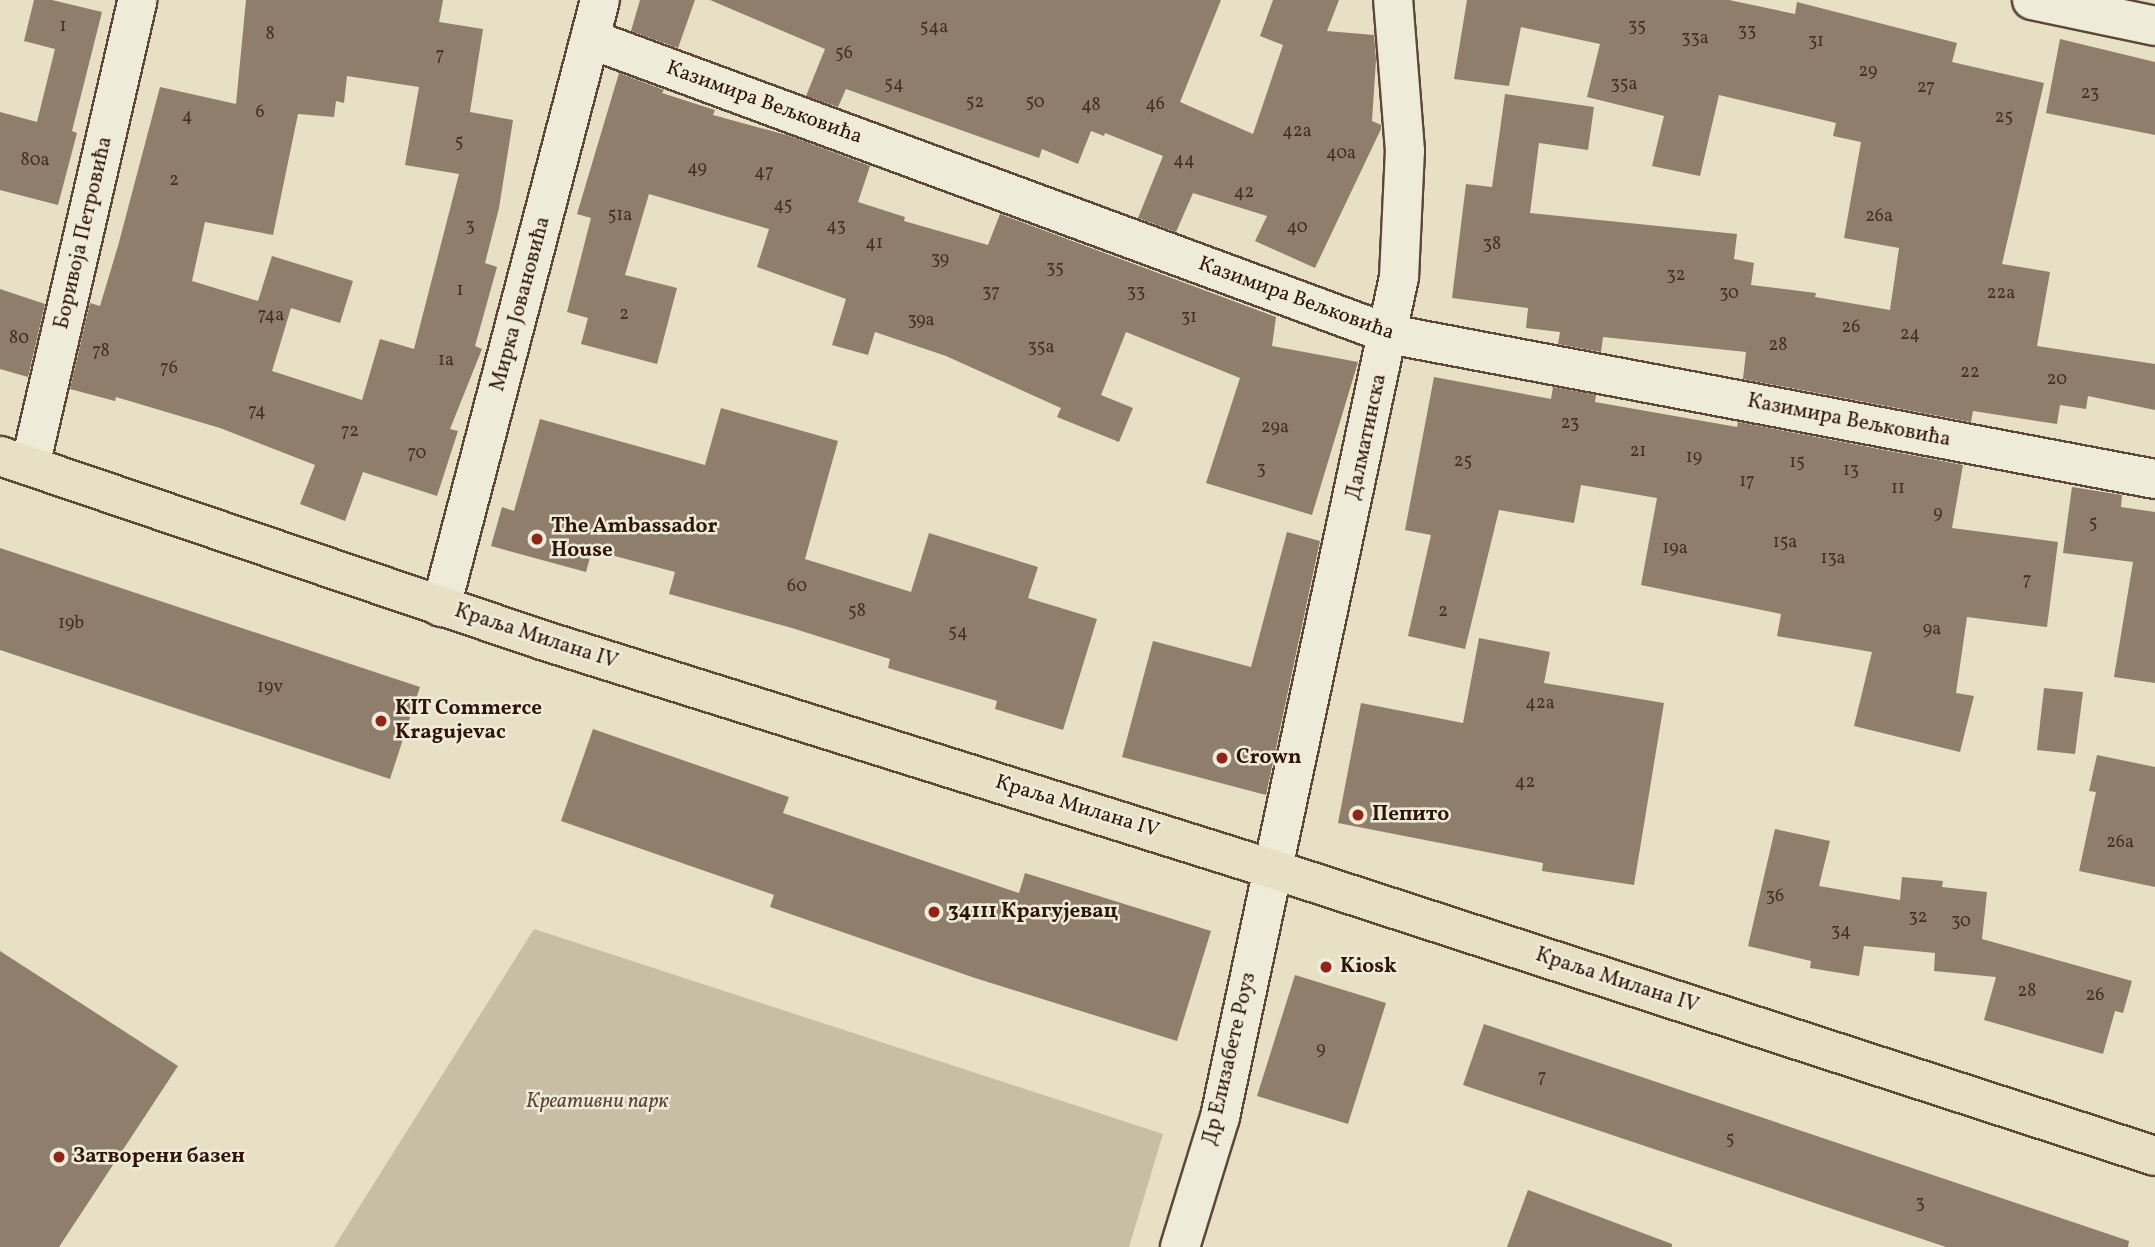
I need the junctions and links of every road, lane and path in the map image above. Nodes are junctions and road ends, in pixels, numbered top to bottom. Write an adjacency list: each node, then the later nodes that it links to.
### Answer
1 (138, 0): 8 (street, Боривоја Петровића)
2 (600, 0): 6 (street, Мирка Јовановића)
3 (1393, 0): 7 (street, Далматинска)
4 (2032, 0): 5 (street)
5 (2155, 26)
6 (590, 39): 7 (street, Казимира Вељковића); 10 (street, Мирка Јовановића)
7 (1389, 334): 9 (street, Казимира Вељковића); 11 (street, Далматинска)
8 (15, 461): 10 (main road, Краља Милана IV)
9 (2155, 478)
10 (441, 607): 11 (main road, Краља Милана IV)
11 (1272, 869): 12 (main road, Краља Милана IV); 13 (street, Др Елизабете Роуз)
12 (2154, 1149)
13 (1180, 1247)

